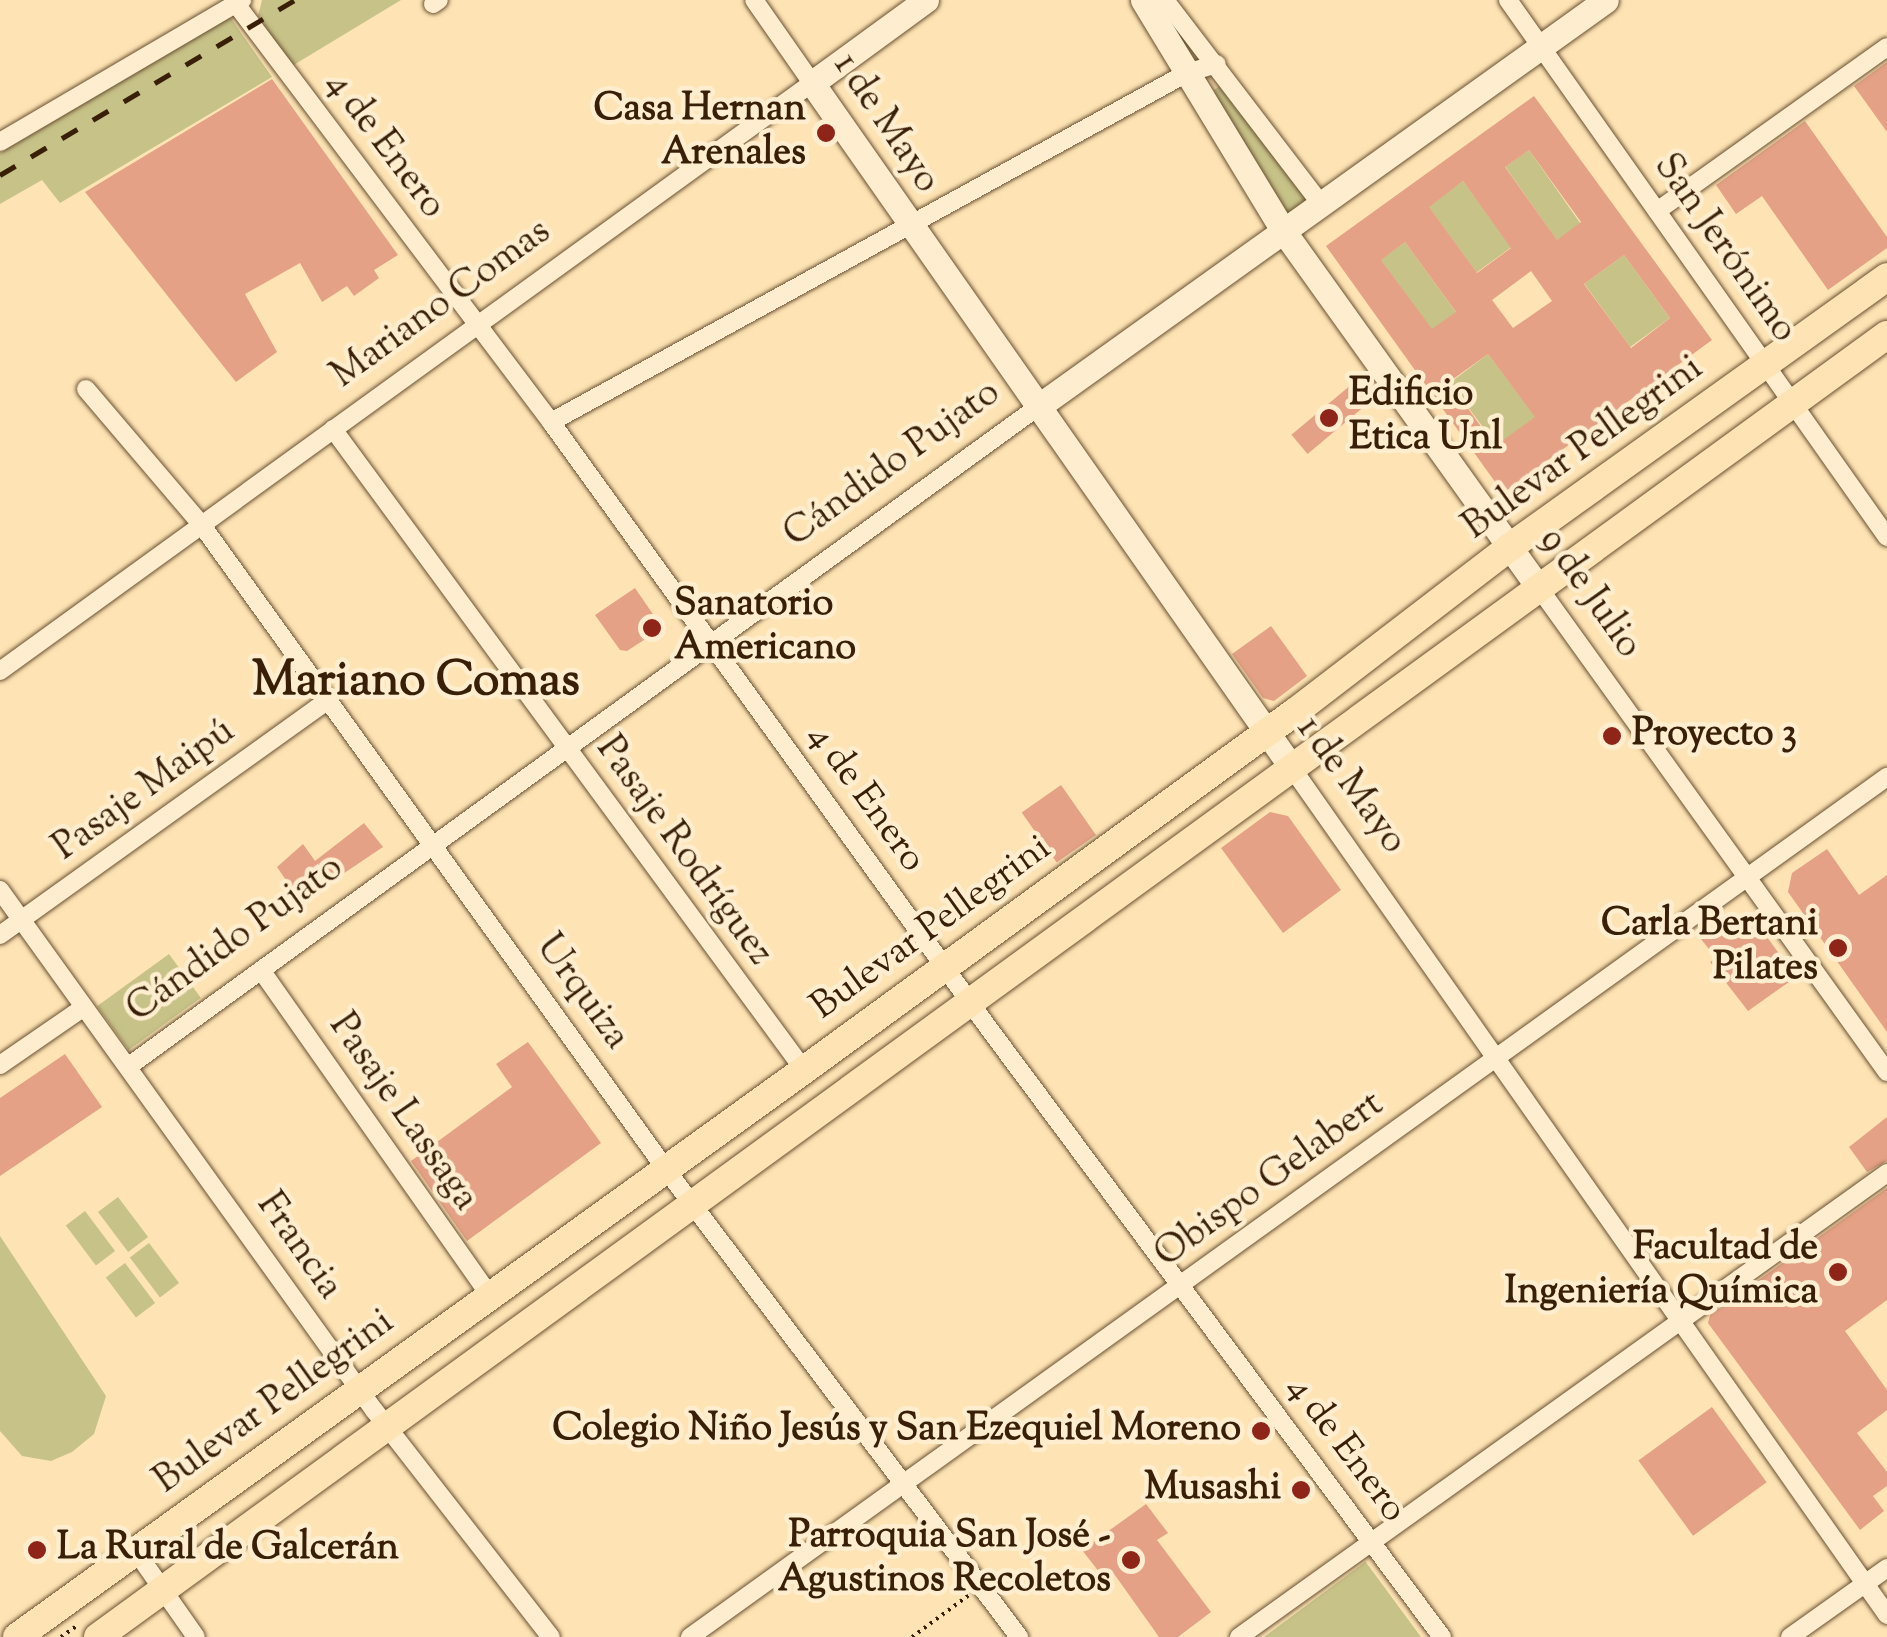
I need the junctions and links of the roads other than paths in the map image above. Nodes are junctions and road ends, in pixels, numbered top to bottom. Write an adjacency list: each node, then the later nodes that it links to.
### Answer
1 (754, 0): 12 (street, 1 de Mayo)
2 (926, 0): 12 (main road, Mariano Comas)
3 (1143, 0): 11 (main road, 9 de Julio)
4 (1165, 0): 10 (street)
5 (1508, 0): 8 (street, San Jerónimo)
6 (1606, 0): 8 (main road, Cándido Pujato)
7 (237, 1): 13 (street); 19 (street, 4 de Enero)
8 (1541, 47): 14 (main road, Cándido Pujato); 15 (street, San Jerónimo)
9 (1887, 47): 15 (street)
10 (1217, 64): 11 (street); 14 (street)
11 (1187, 74): 16 (street); 17 (main road, 9 de Julio)
12 (812, 83): 16 (main road, 1 de Mayo); 19 (street, Mariano Comas)
13 (0, 142)
14 (1320, 203): 17 (main road, Cándido Pujato)
15 (1656, 211): 21 (street, San Jerónimo)
16 (910, 225): 24 (main road, 1 de Mayo); 25 (street)
17 (1282, 229): 24 (main road, Cándido Pujato); 29 (main road, 9 de Julio)
18 (1887, 277): 21 (main road, Bulevar Pellegrini)
19 (480, 326): 25 (street, 4 de Enero); 26 (street, Mariano Comas)
20 (1887, 335): 23 (main road, Bulevar Pellegrini)
21 (1766, 364): 23 (street, San Jerónimo); 29 (main road, Bulevar Pellegrini)
22 (86, 389): 27 (street, Urquiza)
23 (1794, 404): 28 (street, San Jerónimo); 30 (main road, Bulevar Pellegrini)
24 (1039, 406): 31 (street, Cándido Pujato); 34 (main road, 1 de Mayo)
25 (551, 422): 31 (street, 4 de Enero)
26 (334, 429): 27 (street, Mariano Comas); 35 (street, Pasaje Rodríguez)
27 (200, 524): 32 (street, Mariano Comas); 33 (street, Urquiza)
28 (1887, 537)
29 (1510, 547): 30 (main road, 9 de Julio); 34 (main road, Bulevar Pellegrini)
30 (1539, 588): 36 (main road, Bulevar Pellegrini); 39 (street, 9 de Julio)
31 (711, 642): 35 (street, Cándido Pujato); 43 (street, 4 de Enero)
32 (0, 671)
33 (328, 700): 38 (street, Urquiza); 41 (street, Pasaje Maipú)
34 (1265, 732): 36 (main road, 1 de Mayo); 43 (main road, Bulevar Pellegrini)
35 (566, 747): 38 (street, Cándido Pujato); 50 (street, Pasaje Rodríguez)
36 (1292, 768): 45 (main road, Bulevar Pellegrini); 47 (street, 1 de Mayo)
37 (1887, 776): 39 (street, Obispo Gelabert)
38 (432, 842): 44 (street, Cándido Pujato); 52 (street, Urquiza)
39 (1745, 879): 47 (street, Obispo Gelabert); 51 (street, 9 de Julio)
40 (0, 890): 41 (street, Francia)
41 (22, 920): 42 (street, Pasaje Maipú); 46 (street, Francia)
42 (0, 934)
43 (946, 966): 45 (street, 4 de Enero); 50 (main road, Bulevar Pellegrini)
44 (262, 970): 49 (street, Cándido Pujato); 56 (street, Pasaje Lassaga)
45 (969, 1000): 54 (main road, Bulevar Pellegrini); 55 (street, 4 de Enero)
46 (84, 1007): 48 (street, Cándido Pujato); 49 (street, Francia)
47 (1497, 1058): 55 (street, Obispo Gelabert); 57 (street, 1 de Mayo)
48 (0, 1065)
49 (129, 1066): 58 (street, Francia)
50 (804, 1070): 52 (main road, Bulevar Pellegrini)
51 (1887, 1072)
52 (665, 1168): 54 (street, Urquiza); 56 (main road, Bulevar Pellegrini)
53 (1887, 1173): 57 (street)
54 (693, 1204): 59 (main road, Bulevar Pellegrini); 60 (street, Urquiza)
55 (1181, 1285): 60 (street, Obispo Gelabert); 61 (street, 4 de Enero)
56 (489, 1294): 58 (main road, Bulevar Pellegrini)
57 (1679, 1321): 61 (street); 64 (street, 1 de Mayo)
58 (360, 1390): 59 (street, Francia); 62 (main road, Bulevar Pellegrini)
59 (386, 1426): 65 (main road, Bulevar Pellegrini); 70 (street, Francia)
60 (904, 1481): 71 (street, Obispo Gelabert); 72 (street, Urquiza)
61 (1372, 1541): 73 (street); 74 (street, 4 de Enero)
62 (135, 1550): 65 (street); 67 (main road, Bulevar Pellegrini)
63 (1887, 1568): 64 (street)
64 (1864, 1584): 66 (street, 1 de Mayo); 75 (street)
65 (162, 1589): 68 (main road, Bulevar Pellegrini); 69 (street)
66 (1887, 1615)
67 (17, 1637)
68 (98, 1637)
69 (196, 1637)
70 (551, 1637)
71 (690, 1637)
72 (1020, 1637)
73 (1238, 1637)
74 (1442, 1637)
75 (1790, 1637)

